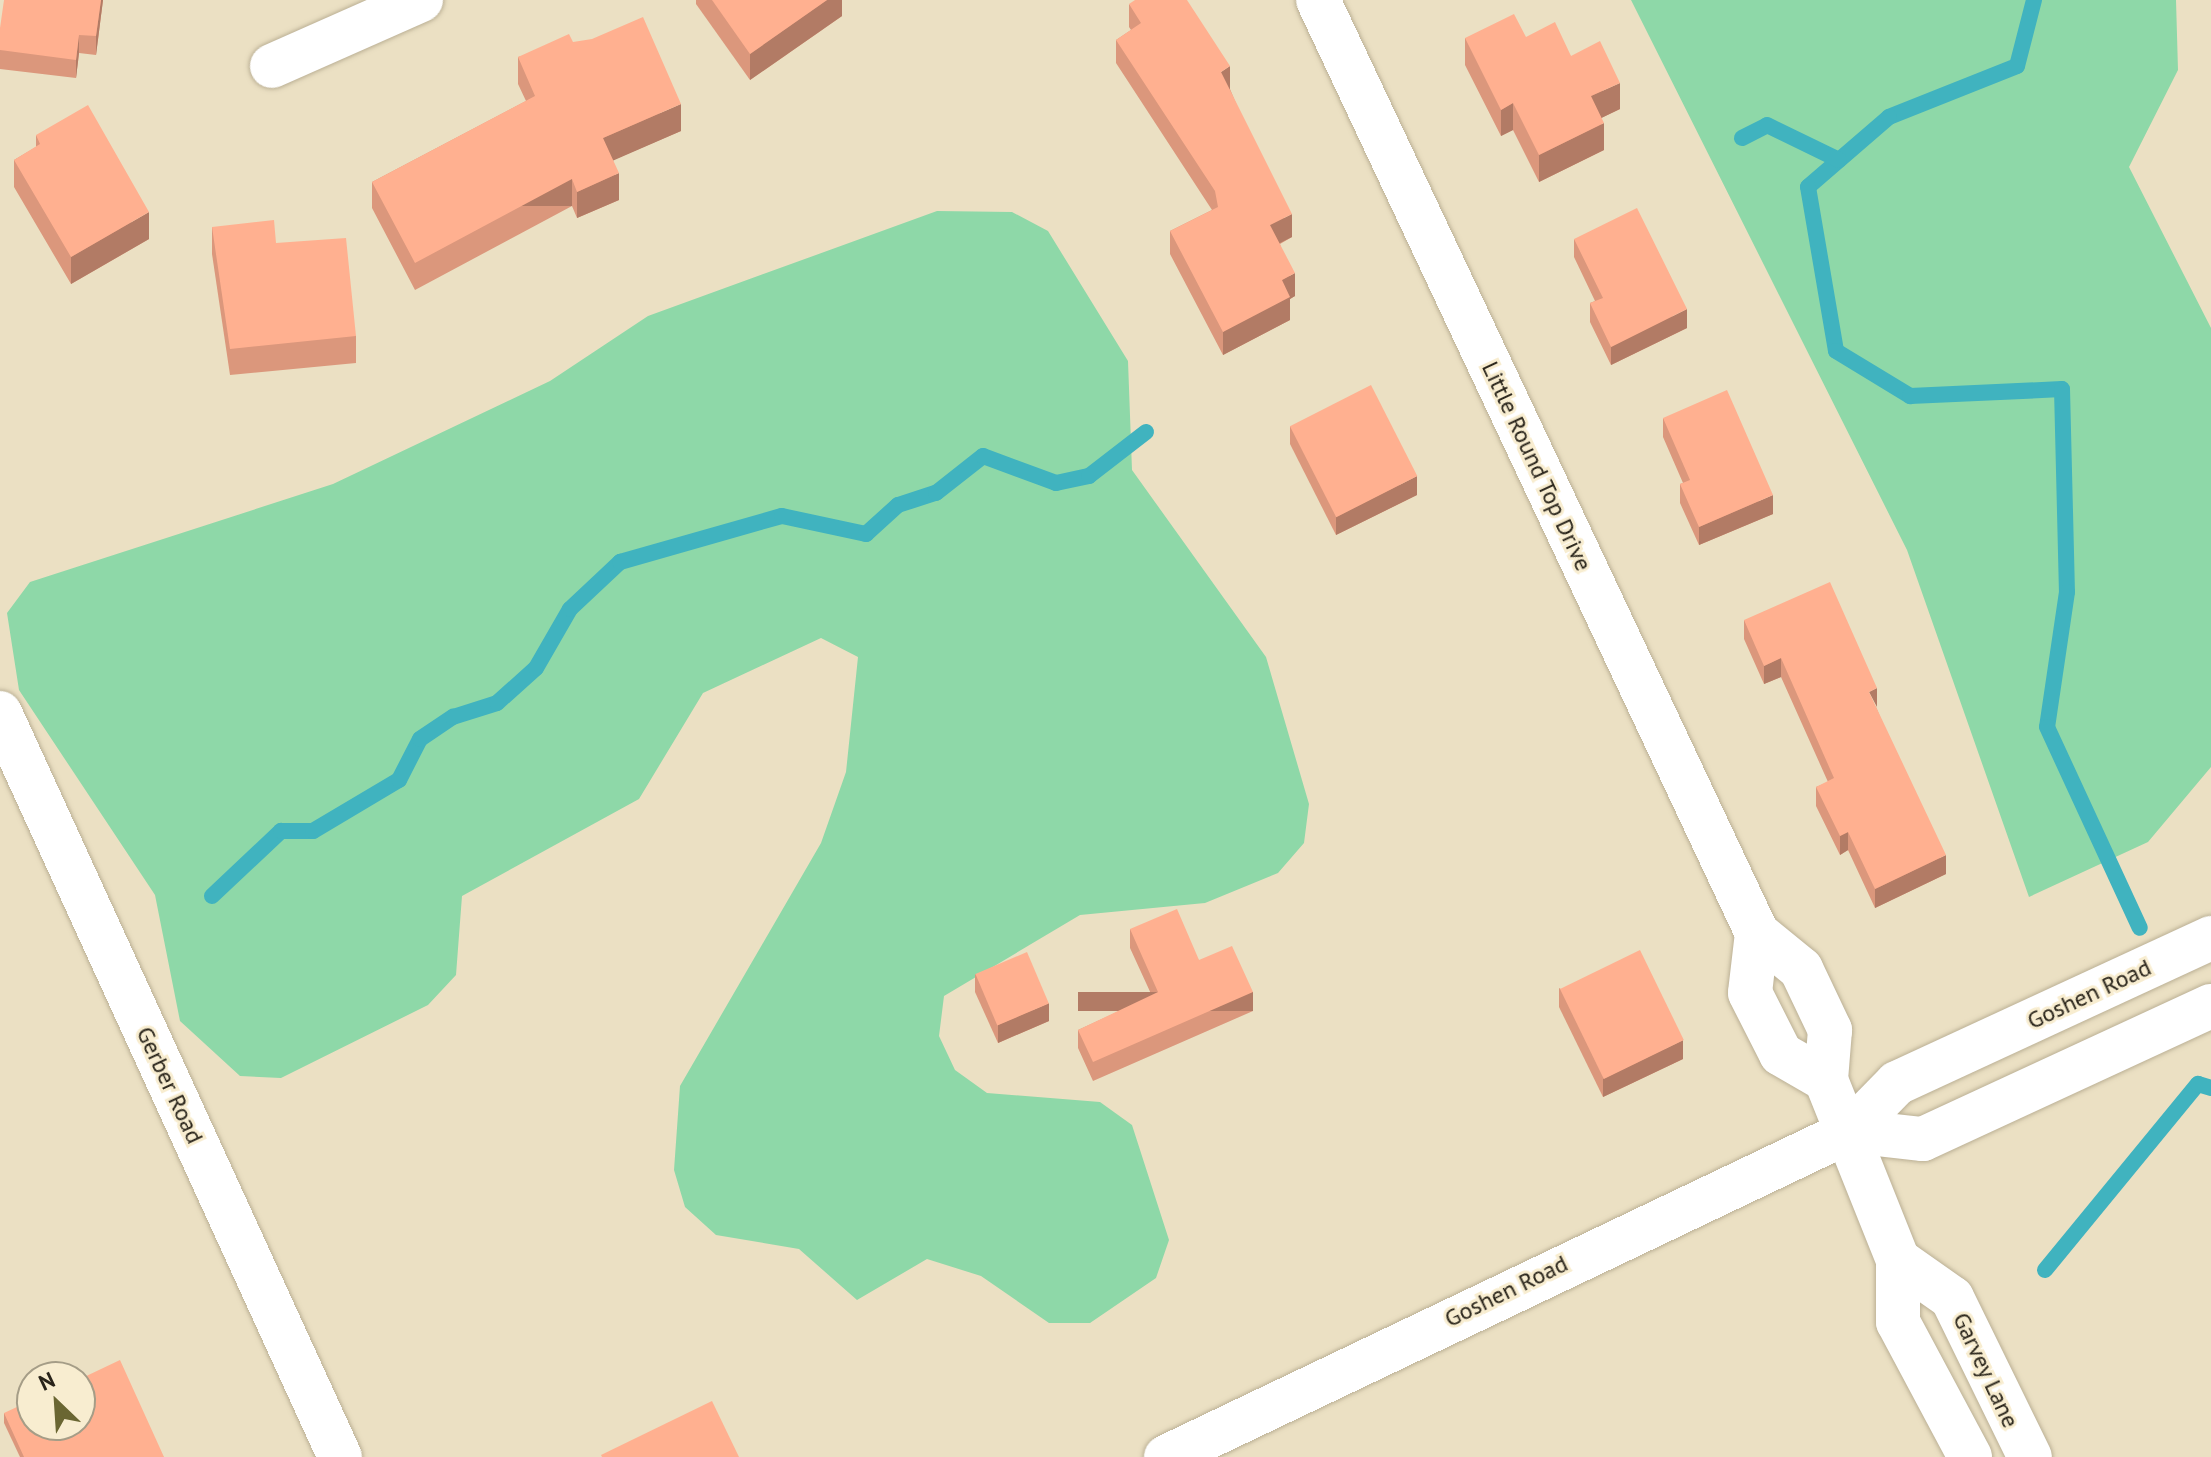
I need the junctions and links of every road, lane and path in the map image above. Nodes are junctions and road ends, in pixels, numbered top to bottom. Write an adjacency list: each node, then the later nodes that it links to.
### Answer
1 (421, 0): 3 (street)
2 (1318, 0): 7 (street, Little Round Top Drive)
3 (272, 66)
4 (0, 713): 9 (street, Gerber Road)
5 (2211, 938): 7 (street, Goshen Road)
6 (2211, 1006): 7 (street)
7 (1850, 1131): 8 (street); 10 (street, Goshen Road)
8 (1898, 1260): 11 (street); 12 (street, Garvey Lane)
9 (340, 1457)
10 (1166, 1457)
11 (1970, 1457)
12 (2030, 1457)

